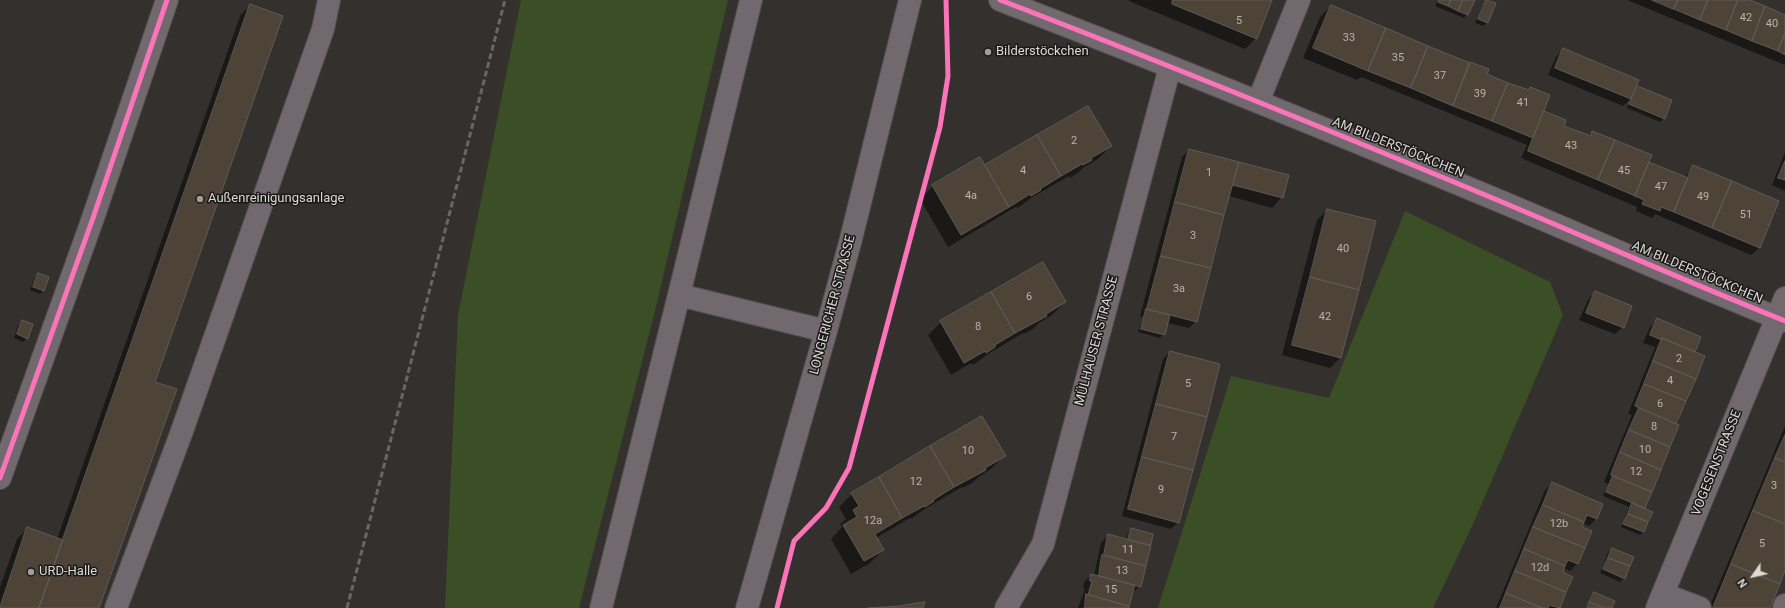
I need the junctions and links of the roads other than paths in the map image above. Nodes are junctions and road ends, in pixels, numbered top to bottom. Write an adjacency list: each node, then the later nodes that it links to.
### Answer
1 (168, 0): 13 (street)
2 (329, 0): 16 (street)
3 (751, 0): 9 (street)
4 (910, 0): 12 (street, LONGERICHER STRASSE)
5 (1000, 0): 7 (street, AM BILDERSTÖCKCHEN)
6 (1299, 0): 8 (street)
7 (1170, 67): 8 (street, AM BILDERSTÖCKCHEN); 19 (street, MÜLHAUSER STRASSE)
8 (1258, 102): 11 (street, AM BILDERSTÖCKCHEN)
9 (678, 295): 12 (street); 17 (street)
10 (1785, 298): 11 (street, VOGESENSTRASSE)
11 (1781, 320): 14 (street, VOGESENSTRASSE)
12 (826, 331): 18 (street, LONGERICHER STRASSE)
13 (0, 478)
14 (1660, 601): 20 (street)
15 (1785, 605): 21 (street)
16 (116, 608)
17 (601, 608)
18 (747, 608)
19 (1006, 608)
20 (1700, 608)
21 (1784, 608)

